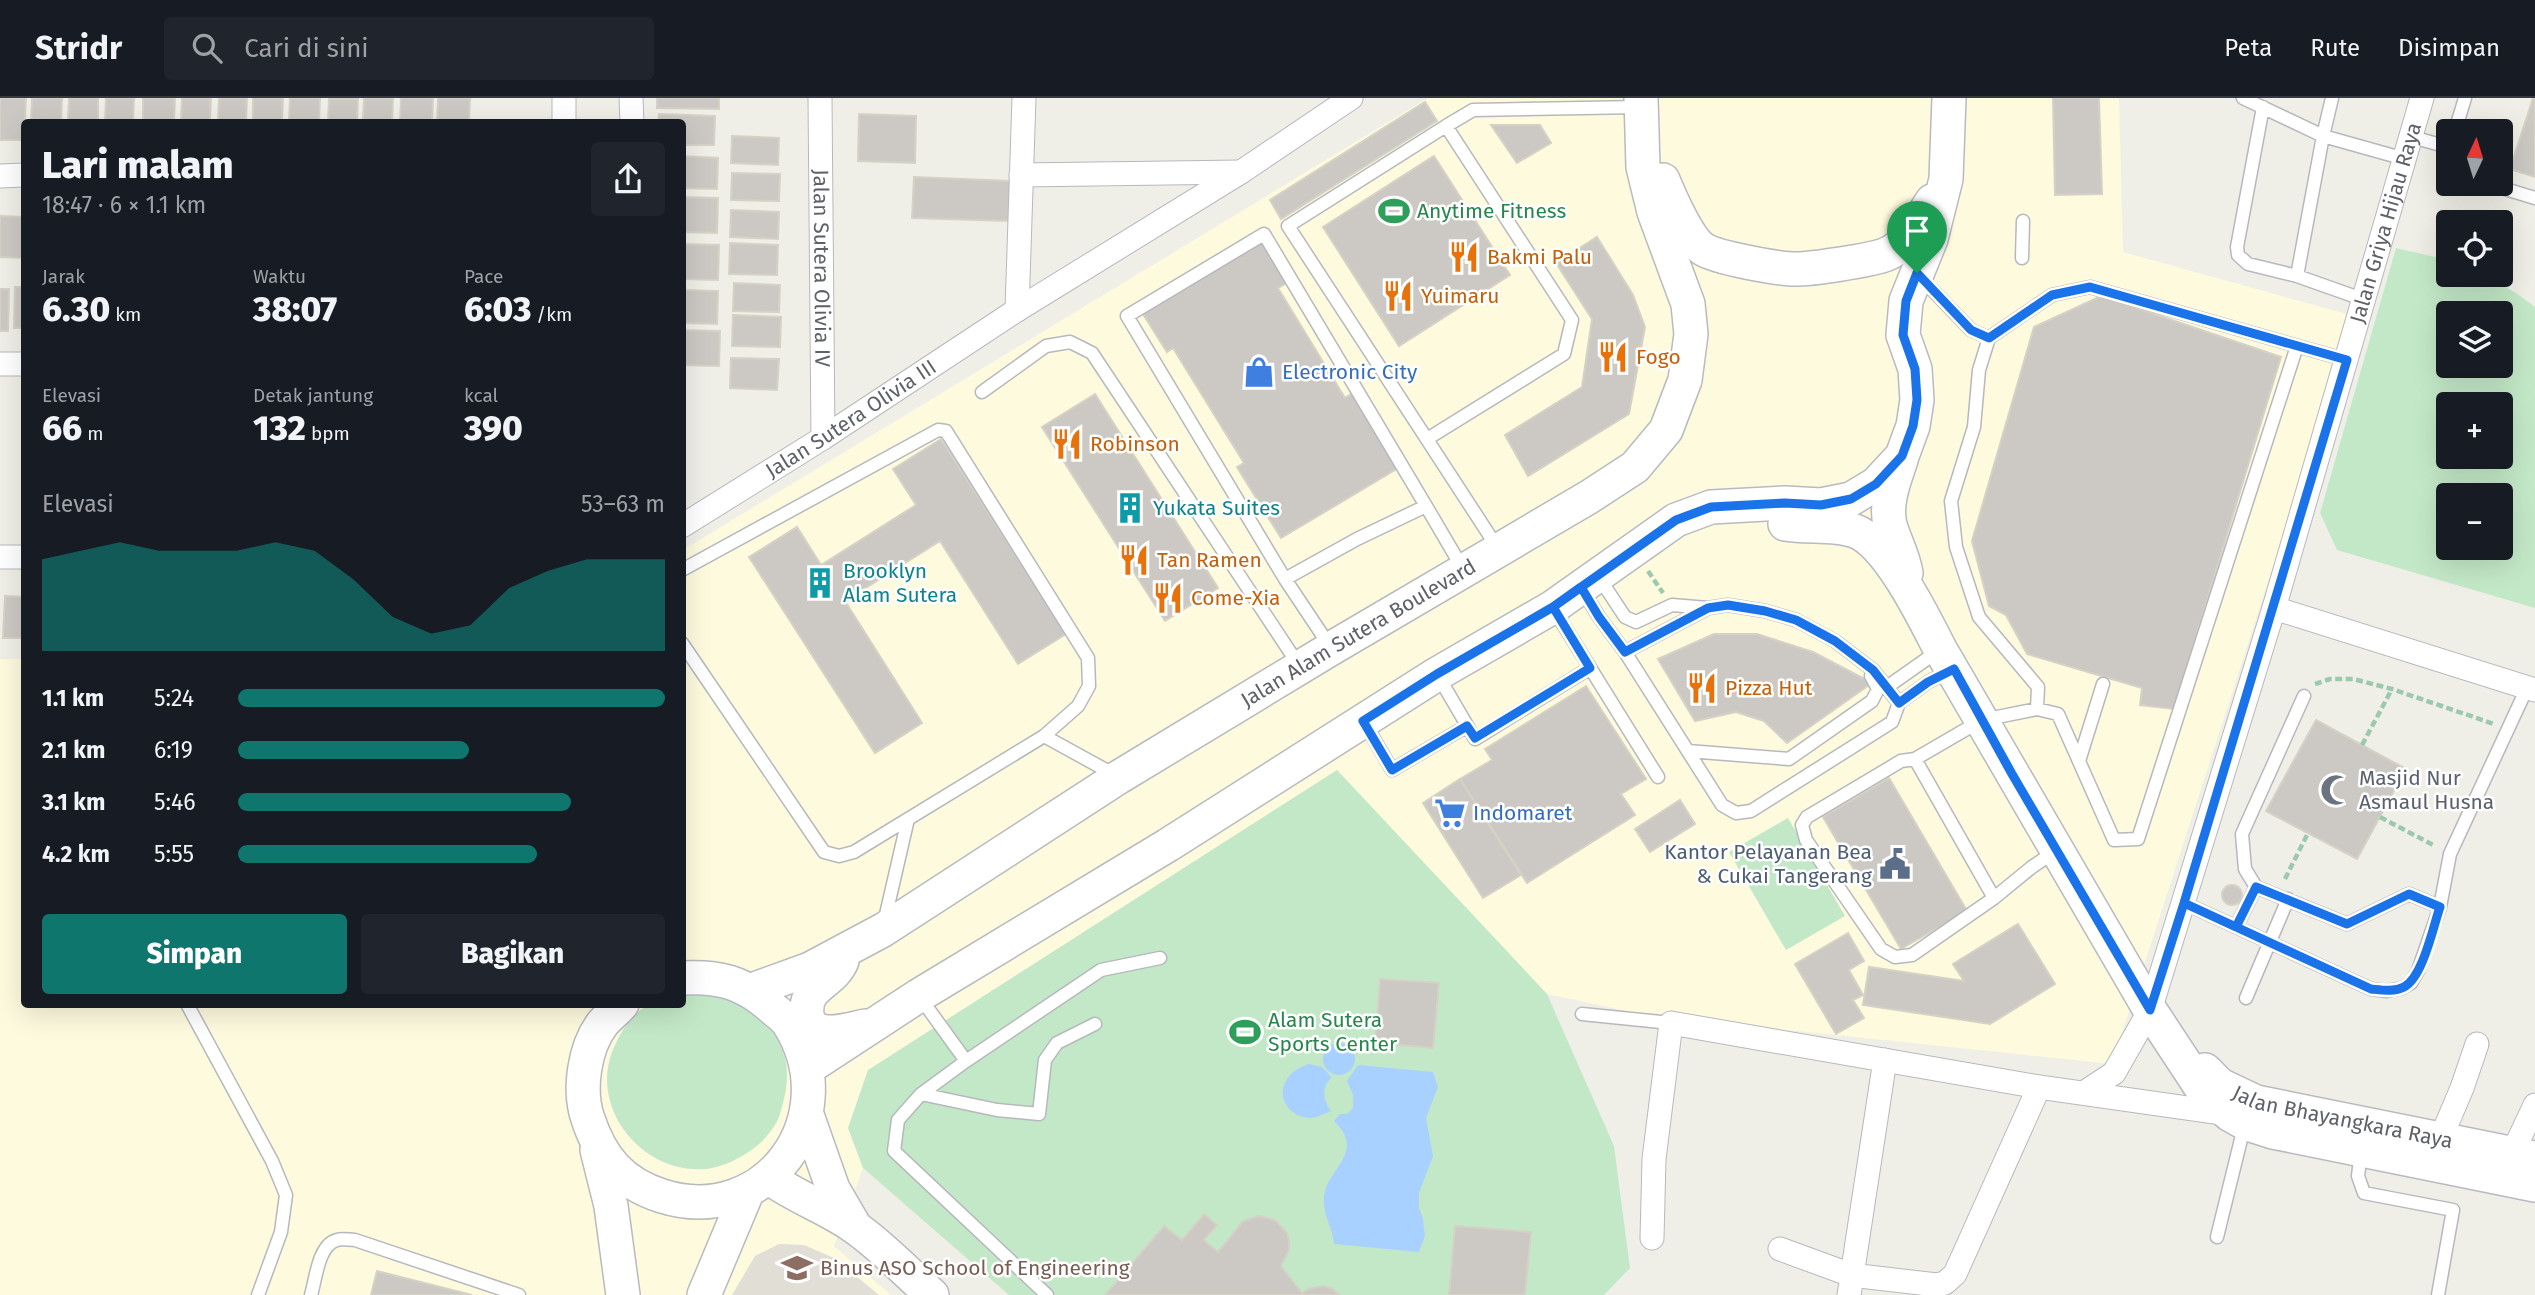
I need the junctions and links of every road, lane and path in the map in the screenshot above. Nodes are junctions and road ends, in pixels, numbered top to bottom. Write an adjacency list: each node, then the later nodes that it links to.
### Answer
1 (564, 98): 13 (street)
2 (631, 98): 14 (street)
3 (820, 98): 39 (street, Jalan Sutera Olivia IV)
4 (1024, 98): 21 (street)
5 (1351, 98): 20 (street, Jalan Sutera Olivia III)
6 (1949, 98): 24 (main road)
7 (2243, 98): 12 (lane)
8 (2332, 98): 17 (lane)
9 (2422, 98): 19 (street, Jalan Griya Hijau Raya)
10 (2465, 98): 15 (lane)
11 (1646, 101): 16 (lane); 24 (main road); 45 (main road, Jalan Alam Sutera Boulevard)
12 (2263, 107): 17 (lane); 30 (lane)
13 (564, 119)
14 (632, 119)
15 (2459, 119)
16 (1447, 126): 40 (lane); 40 (lane)
17 (2323, 136): 19 (lane); 30 (lane)
18 (2436, 147): 19 (lane)
19 (2409, 148): 31 (street, Jalan Griya Hijau Raya)
20 (1241, 172): 21 (street); 32 (street, Jalan Sutera Olivia III)
21 (1021, 175): 32 (street)
22 (0, 176): 23 (street)
23 (21, 176)
24 (1946, 178): 29 (main road)
25 (2513, 191): 26 (lane)
26 (2535, 198)
27 (2023, 222): 28 (lane)
28 (2022, 258)
29 (1917, 273): 33 (lane); 41 (main road)
30 (2297, 276): 31 (lane)
31 (2365, 300): 35 (street, Jalan Griya Hijau Raya)
32 (1017, 310): 39 (street, Jalan Sutera Olivia III)
33 (1989, 338): 34 (lane); 72 (lane)
34 (2297, 346): 35 (lane); 81 (lane)
35 (2347, 360): 57 (street, Jalan Griya Hijau Raya)
36 (0, 364): 37 (street)
37 (21, 364)
38 (982, 392): 63 (lane)
39 (823, 438): 44 (street, Jalan Sutera Olivia III)
40 (1427, 439): 45 (lane)
41 (1902, 456): 43 (main road); 53 (main road)
42 (1426, 506): 50 (lane); 51 (lane); 51 (lane)
43 (1711, 507): 46 (main road); 53 (main road)
44 (686, 524)
45 (1499, 551): 50 (main road, Jalan Alam Sutera Boulevard)
46 (1633, 551): 52 (main road); 54 (path)
47 (0, 557): 48 (street)
48 (21, 557)
49 (686, 568): 77 (lane)
50 (1464, 571): 59 (main road, Jalan Alam Sutera Boulevard)
51 (1285, 579): 59 (lane)
52 (1589, 581): 54 (lane); 55 (main road); 61 (lane)
53 (1909, 589): 62 (main road)
54 (1672, 605): 56 (lane)
55 (1553, 607): 64 (lane); 65 (main road)
56 (1708, 608): 58 (lane); 61 (lane)
57 (2274, 608): 69 (street); 92 (street, Jalan Griya Hijau Raya)
58 (1835, 641): 67 (lane); 79 (lane)
59 (1332, 648): 63 (main road, Jalan Alam Sutera Boulevard)
60 (686, 649): 85 (lane)
61 (1625, 652): 79 (lane)
62 (1947, 659): 67 (lane); 71 (lane); 73 (main road)
63 (1300, 668): 82 (main road, Jalan Alam Sutera Boulevard)
64 (1590, 668): 75 (lane); 83 (lane)
65 (1437, 674): 74 (main road); 75 (lane)
66 (2103, 684): 81 (lane)
67 (1887, 687): 71 (lane)
68 (2392, 689): 70 (path); 76 (path); 78 (path)
69 (2531, 689): 76 (lane)
70 (2304, 696): 89 (lane)
71 (1899, 703): 79 (lane)
72 (2037, 709): 73 (lane); 81 (lane)
73 (1982, 720): 80 (lane); 87 (main road)
74 (1363, 721): 75 (lane); 101 (main road)
75 (1467, 726)
76 (2508, 728): 88 (lane)
77 (1044, 736): 82 (lane); 85 (lane)
78 (2362, 745)
79 (1688, 751)
80 (1915, 759): 91 (lane); 91 (lane)
81 (2079, 761)
82 (1119, 777): 95 (main road, Jalan Alam Sutera Boulevard)
83 (1658, 777)
84 (2380, 817): 88 (path)
85 (908, 819): 95 (lane)
86 (2308, 833): 90 (path)
87 (2058, 850): 91 (lane); 105 (main road)
88 (2449, 853): 93 (lane)
89 (2256, 887): 90 (lane); 94 (lane)
90 (2283, 897): 93 (lane); 96 (lane)
91 (1994, 898)
92 (2184, 903): 94 (lane); 105 (street, Jalan Griya Hijau Raya)
93 (2440, 907): 96 (lane)
94 (2236, 927): 96 (lane)
95 (883, 930): 97 (main road, Jalan Alam Sutera Boulevard)
96 (2270, 942): 102 (lane)
97 (848, 949): 100 (main road, Jalan Alam Sutera Boulevard); 108 (main road)
98 (1160, 958): 113 (lane)
99 (686, 978): 100 (main road)
100 (752, 990): 114 (main road)
101 (918, 996): 108 (main road); 113 (lane)
102 (2246, 998)
103 (189, 1008): 132 (lane)
104 (618, 1008): 123 (main road)
105 (2150, 1010): 110 (main road); 116 (street, Jalan Griya Hijau Raya)
106 (1582, 1014): 107 (lane)
107 (1671, 1023): 112 (street); 129 (street)
108 (874, 1024): 114 (main road)
109 (1095, 1024): 117 (lane)
110 (2170, 1037): 120 (main road); 121 (main road, Jalan Bhayangkara Raya)
111 (2477, 1044): 122 (street)
112 (1885, 1060): 115 (street); 131 (street)
113 (966, 1061): 117 (lane)
114 (808, 1068): 119 (main road)
115 (2039, 1087): 116 (street); 131 (street)
116 (2085, 1092): 120 (street)
117 (921, 1094): 138 (lane)
118 (2535, 1105): 124 (street)
119 (807, 1115): 125 (main road); 127 (main road)
120 (2237, 1119): 121 (main road, Jalan Bhayangkara Raya); 128 (lane)
121 (2365, 1138): 122 (main road, Jalan Bhayangkara Raya); 126 (main road, Jalan Bhayangkara Raya); 139 (lane)
122 (2440, 1140): 124 (main road, Jalan Bhayangkara Raya)
123 (596, 1144): 125 (main road); 135 (main road)
124 (2523, 1156)
125 (758, 1184): 127 (main road); 136 (main road)
126 (2535, 1185)
127 (855, 1227): 137 (main road)
128 (2217, 1237)
129 (1652, 1238)
130 (1780, 1249): 131 (street)
131 (1850, 1285)
132 (258, 1295)
133 (311, 1295): 134 (lane)
134 (519, 1295)
135 (623, 1295)
136 (704, 1295)
137 (932, 1295)
138 (1046, 1295)
139 (2438, 1295)

